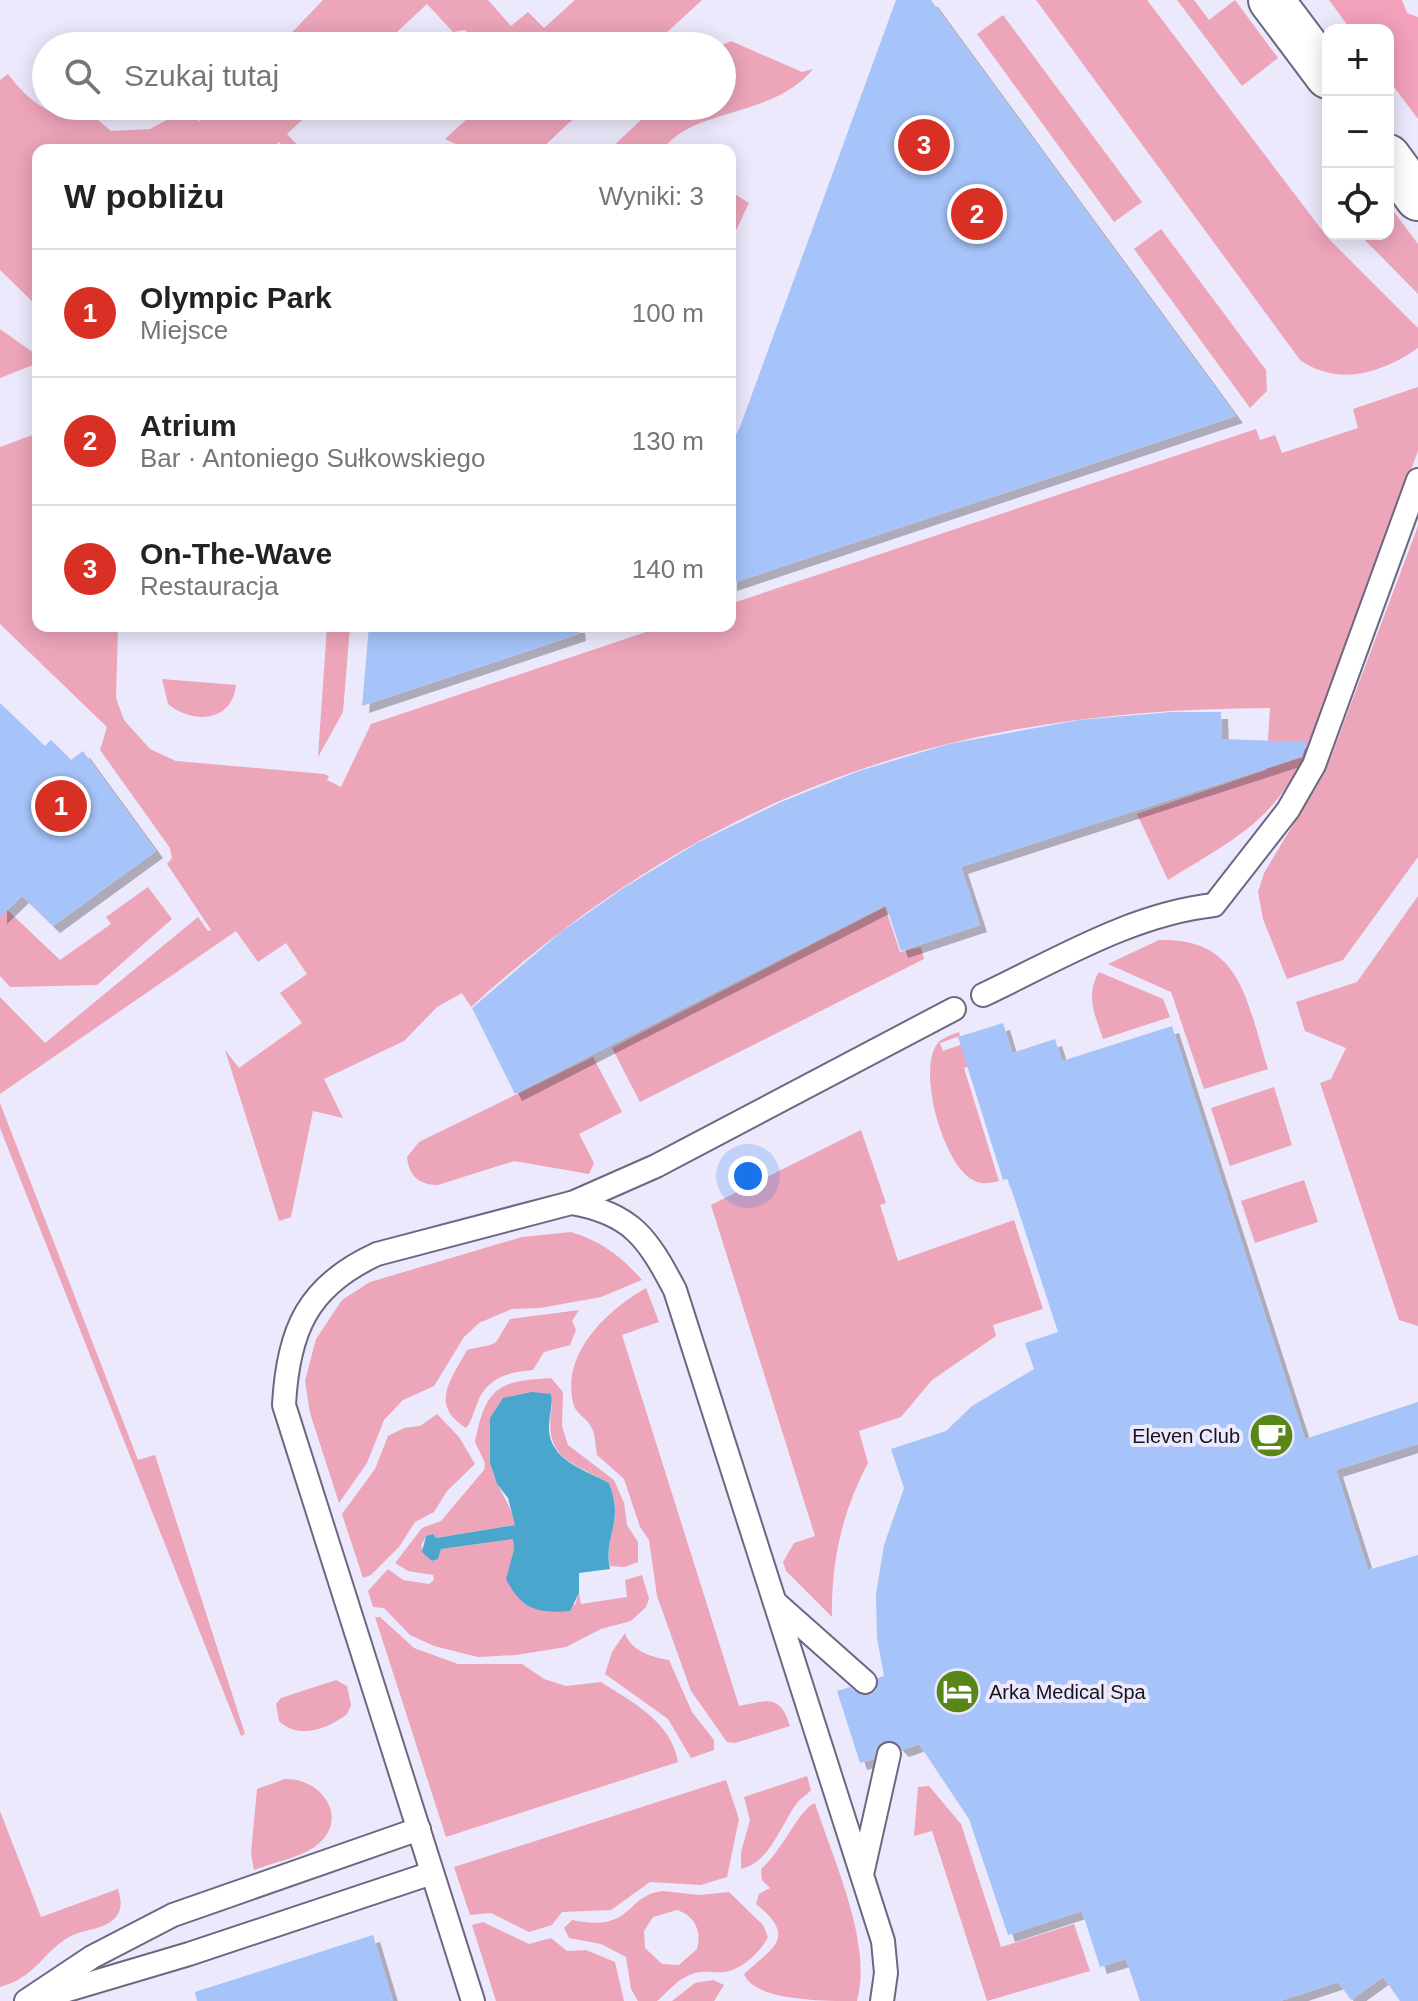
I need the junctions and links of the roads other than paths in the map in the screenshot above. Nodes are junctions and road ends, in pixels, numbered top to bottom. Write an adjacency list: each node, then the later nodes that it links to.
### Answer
1 (1271, 0): 2 (street)
2 (1322, 68)
3 (1394, 165): 4 (street)
4 (1418, 198)
5 (1418, 480): 6 (lane)
6 (983, 995)
7 (954, 1009): 8 (lane)
8 (571, 1203): 9 (lane); 12 (lane)
9 (775, 1602): 10 (lane); 13 (lane)
10 (865, 1682)
11 (889, 1754): 13 (lane)
12 (419, 1829): 14 (lane); 15 (lane)
13 (862, 1871): 17 (lane)
14 (432, 1873): 15 (lane); 16 (lane)
15 (28, 2001)
16 (473, 2001)
17 (882, 2001)

